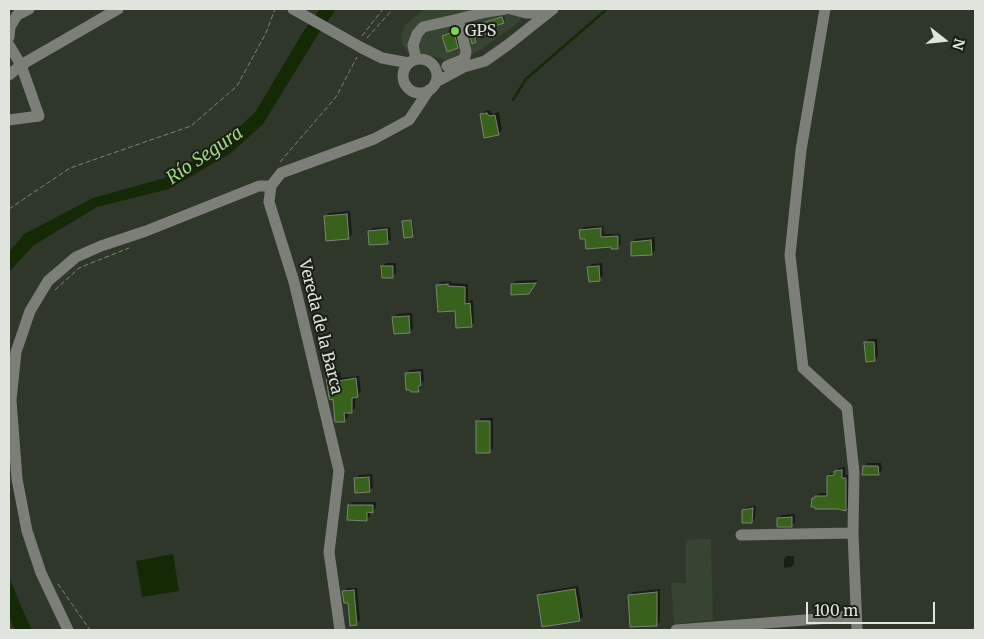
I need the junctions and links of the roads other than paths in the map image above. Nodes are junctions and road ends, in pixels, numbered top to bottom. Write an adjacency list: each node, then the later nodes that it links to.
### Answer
1 (29, 9): 10 (street)
2 (118, 9): 14 (street)
3 (293, 9): 12 (street)
4 (505, 9): 9 (street)
5 (511, 9): 6 (street)
6 (538, 9)
7 (553, 9): 17 (street)
8 (825, 9): 25 (street)
9 (458, 19): 13 (street); 16 (street)
10 (9, 37)
11 (9, 44): 14 (street)
12 (382, 58): 13 (street); 19 (street)
13 (413, 61): 15 (street); 19 (street)
14 (21, 65): 18 (street); 22 (street)
15 (434, 66): 16 (street); 20 (street)
16 (448, 66): 17 (street)
17 (464, 67): 20 (street)
18 (9, 75)
19 (403, 78): 21 (street)
20 (432, 86): 21 (street); 23 (street)
21 (413, 91): 23 (street)
22 (9, 120)
23 (409, 120): 24 (street)
24 (271, 186): 28 (street); 29 (street, Vereda de la Barca)
25 (853, 533): 26 (street); 27 (street)
26 (741, 535)
27 (856, 616): 30 (street); 31 (street)
28 (68, 630)
29 (340, 630)
30 (676, 630)
31 (857, 630)

